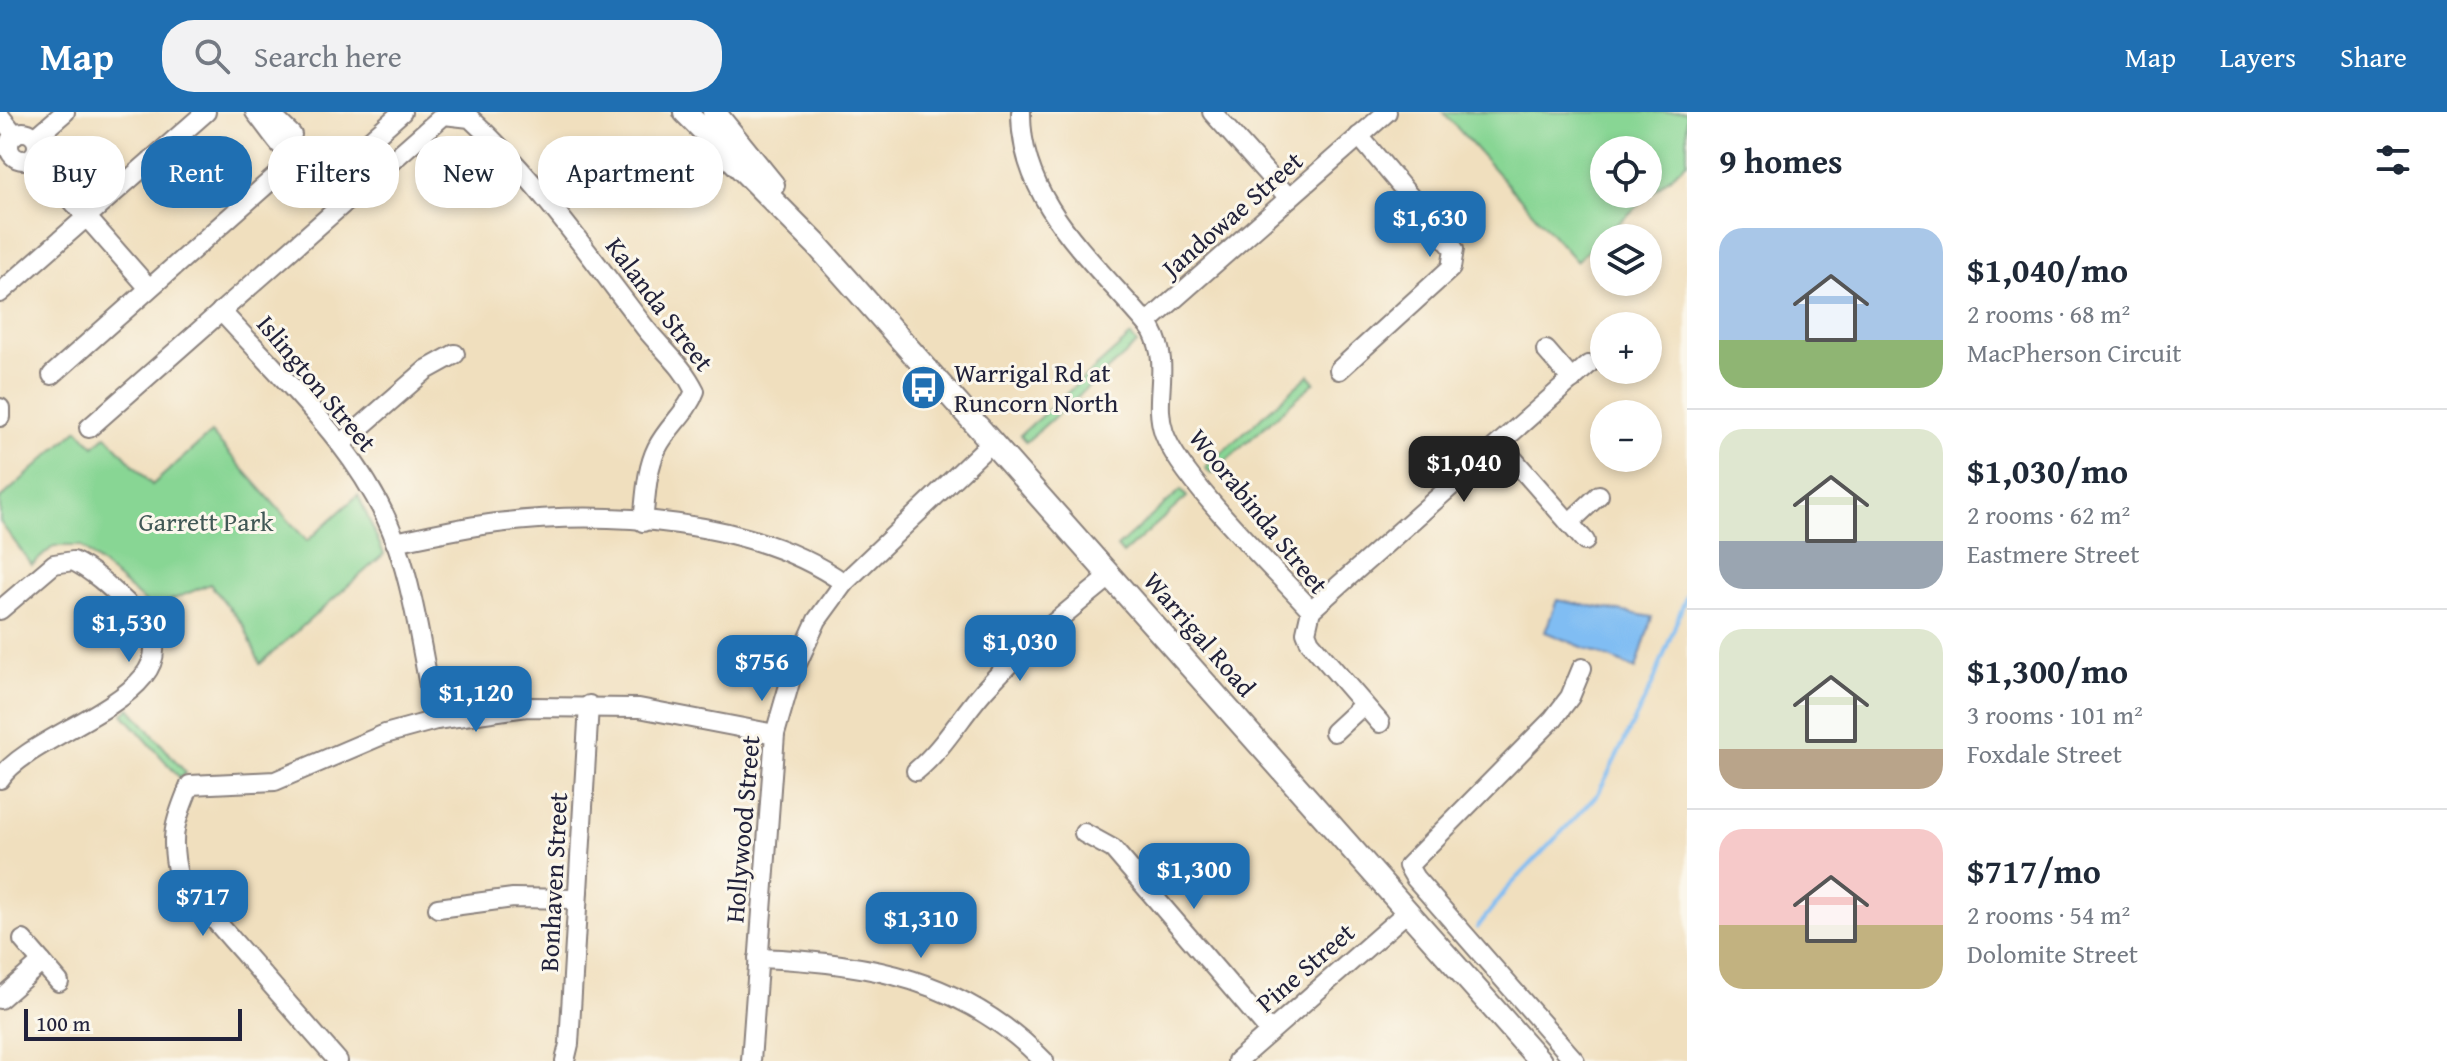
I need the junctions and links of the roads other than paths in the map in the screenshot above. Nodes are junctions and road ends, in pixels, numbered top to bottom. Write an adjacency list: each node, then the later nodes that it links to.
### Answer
1 (65, 112): 14 (street)
2 (206, 112): 17 (street)
3 (255, 112): 5 (street)
4 (268, 112): 12 (street)
5 (402, 112)
6 (685, 112): 18 (main road, Warrigal Road)
7 (714, 112): 18 (main road, Warrigal Road)
8 (1021, 112): 22 (street, Woorabinda Street)
9 (1212, 112): 16 (street)
10 (1387, 112): 13 (street, Jandowae Street)
11 (0, 116): 14 (street)
12 (292, 135)
13 (1359, 136): 16 (street, Jandowae Street); 26 (street)
14 (20, 155): 17 (street)
15 (268, 183): 19 (street)
16 (1289, 198): 22 (street, Jandowae Street)
17 (87, 217): 19 (street); 20 (street)
18 (816, 244): 32 (main road, Warrigal Road)
19 (148, 287): 27 (street)
20 (0, 293)
21 (221, 311): 31 (street, Kalanda Street); 33 (street, Islington Street); 36 (street, Kalanda Street)
22 (1147, 323): 43 (street, Woorabinda Street)
23 (1546, 350): 28 (street)
24 (455, 354): 33 (street)
25 (1588, 365): 28 (street)
26 (1339, 370)
27 (52, 375)
28 (1572, 380): 34 (street)
29 (0, 408): 30 (street)
30 (0, 417)
31 (89, 428)
32 (993, 441): 40 (main road, Warrigal Road); 41 (street, Hollywood Street)
33 (341, 444): 39 (street, Islington Street)
34 (1500, 444): 37 (street); 43 (street)
35 (1599, 495): 37 (street)
36 (643, 522): 39 (street); 41 (street)
37 (1569, 523): 38 (street)
38 (1585, 541)
39 (395, 542): 47 (street, Islington Street)
40 (1111, 576): 51 (street); 56 (main road, Warrigal Road)
41 (844, 583): 50 (street, Hollywood Street)
42 (0, 610): 52 (street)
43 (1311, 610): 46 (street, Woorabinda Street)
44 (1582, 668): 69 (street)
45 (589, 705): 47 (street); 50 (street); 54 (street, Bonhaven Street)
46 (1363, 705): 48 (street, Woorabinda Street); 49 (street)
47 (436, 720): 63 (street)
48 (1380, 723)
49 (1334, 732)
50 (775, 734): 58 (street, Hollywood Street)
51 (916, 771)
52 (0, 779)
53 (1084, 833): 62 (street)
54 (577, 899): 55 (street); 64 (street, Bonhaven Street)
55 (438, 908)
56 (1407, 912): 62 (street, Pine Street); 68 (main road, Warrigal Road)
57 (23, 940): 59 (street)
58 (758, 958): 65 (street, Hollywood Street); 66 (street)
59 (42, 962): 60 (street); 61 (street)
60 (59, 982)
61 (0, 999)
62 (1270, 1032): 67 (street, Pine Street)
63 (338, 1061)
64 (565, 1061)
65 (751, 1061)
66 (1044, 1061)
67 (1237, 1061)
68 (1540, 1061)
69 (1575, 1061)

